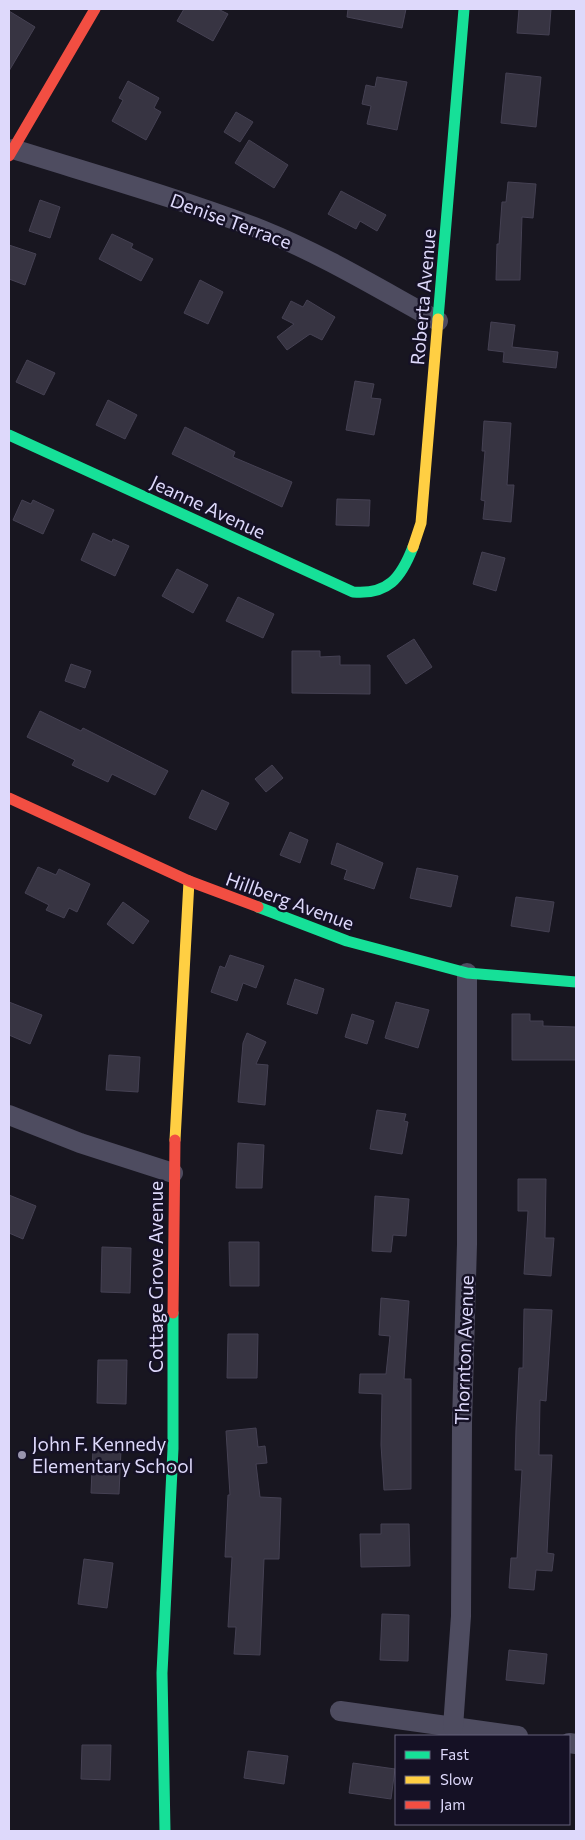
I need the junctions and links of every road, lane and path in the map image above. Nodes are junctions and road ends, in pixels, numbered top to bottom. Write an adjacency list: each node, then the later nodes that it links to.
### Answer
1 (95, 9): 3 (street)
2 (464, 9): 4 (street, Roberta Avenue)
3 (11, 152): 4 (street, Denise Terrace)
4 (438, 321): 6 (street, Roberta Avenue)
5 (9, 435): 6 (street, Jeanne Avenue)
6 (393, 581)
7 (9, 798): 8 (street, Hillberg Avenue)
8 (189, 881): 9 (street, Hillberg Avenue); 12 (street, Cottage Grove Avenue)
9 (467, 972): 10 (street, Hillberg Avenue); 14 (street, Thornton Avenue)
10 (576, 982)
11 (9, 1115): 12 (street)
12 (174, 1172): 16 (street, Cottage Grove Avenue)
13 (340, 1711): 14 (street)
14 (453, 1727): 15 (street)
15 (511, 1735)
16 (165, 1831)

